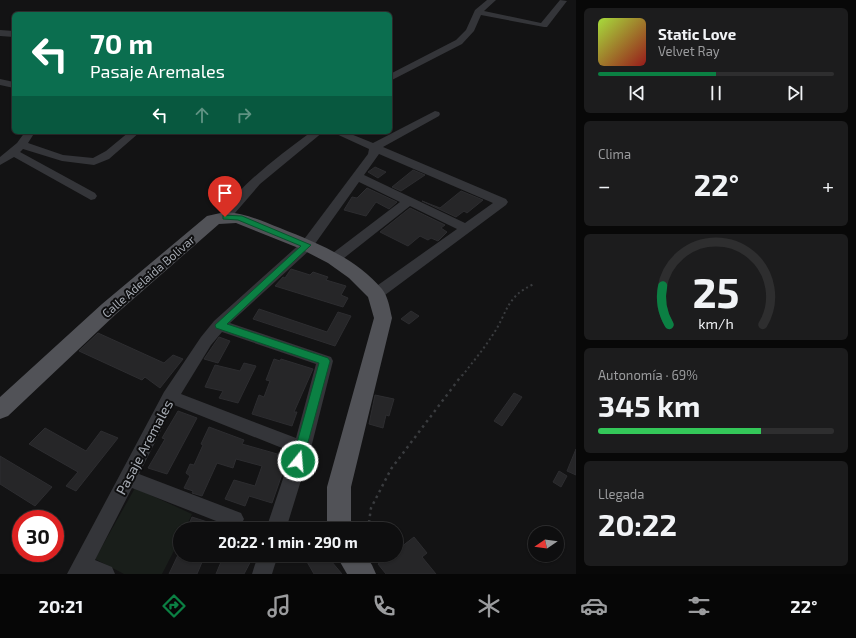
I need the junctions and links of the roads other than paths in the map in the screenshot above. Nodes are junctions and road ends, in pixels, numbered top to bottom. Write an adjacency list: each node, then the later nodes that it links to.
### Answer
1 (492, 0): 3 (street)
2 (563, 1): 3 (street)
3 (478, 12): 6 (street)
4 (0, 33): 5 (street)
5 (12, 34)
6 (392, 77)
7 (0, 82): 8 (street)
8 (12, 85)
9 (435, 114): 14 (street)
10 (29, 134): 15 (street)
11 (132, 134): 15 (street)
12 (316, 134): 20 (street)
13 (342, 134): 14 (street)
14 (375, 147): 17 (street, Pasaje Aremales); 21 (street)
15 (18, 149): 16 (street); 18 (street)
16 (0, 162)
17 (356, 176): 19 (street); 22 (street, Pasaje Aremales)
18 (91, 196)
19 (408, 201): 21 (street); 23 (street)
20 (225, 217): 22 (main road); 27 (main road, Calle Adelaida Bolivar)
21 (466, 228): 24 (street)
22 (307, 245): 23 (main road); 25 (street, Pasaje Aremales)
23 (334, 259): 24 (main road)
24 (376, 294): 32 (main road)
25 (220, 325): 26 (street, Pasaje Aremales); 28 (street)
26 (170, 397): 28 (street); 29 (street, Pasaje Aremales)
27 (0, 410)
28 (302, 448): 31 (street)
29 (128, 478): 30 (street); 35 (street, Pasaje Aremales)
30 (234, 518)
31 (278, 522)
32 (339, 522)
33 (266, 562): 37 (street)
34 (354, 562): 38 (main road)
35 (80, 569): 36 (street)
36 (105, 574)
37 (262, 574)
38 (363, 574)

